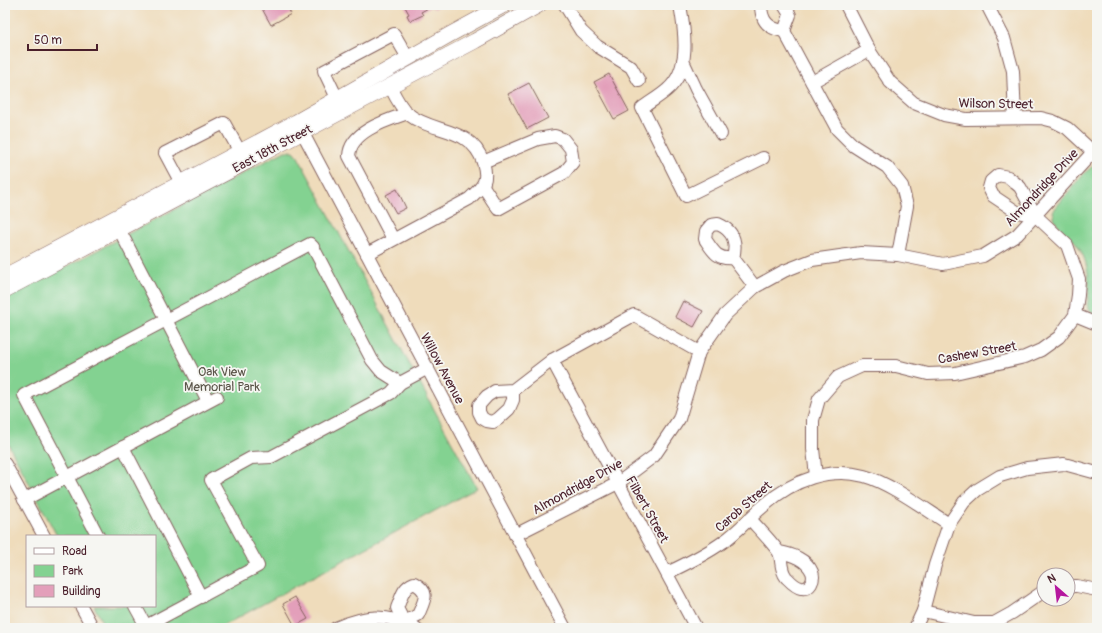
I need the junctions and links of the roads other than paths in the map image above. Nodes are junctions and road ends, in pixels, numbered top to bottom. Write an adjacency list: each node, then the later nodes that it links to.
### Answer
1 (504, 5): 11 (main road, East 18th Street)
2 (539, 5): 15 (main road, East 18th Street)
3 (565, 5): 13 (street)
4 (680, 5): 12 (street)
5 (760, 5): 9 (street)
6 (784, 5): 9 (street)
7 (846, 5): 10 (street, Wilson Street)
8 (987, 5): 18 (street)
9 (784, 31): 14 (street)
10 (869, 50): 14 (street); 18 (street, Wilson Street)
11 (408, 58): 16 (main road, East 18th Street); 16 (street)
12 (683, 61): 20 (street); 23 (street)
13 (639, 80)
14 (812, 82): 31 (street)
15 (390, 86): 17 (street); 19 (main road, East 18th Street)
16 (337, 98): 19 (main road, East 18th Street)
17 (408, 113): 24 (street); 29 (street)
18 (1015, 118): 21 (street, Wilson Street)
19 (299, 127): 22 (main road, East 18th Street); 28 (main road, East 18th Street); 30 (street, Willow Avenue)
20 (721, 134)
21 (1095, 150): 27 (street, Almondridge Drive)
22 (240, 152): 25 (main road, East 18th Street); 25 (street)
23 (763, 158)
24 (483, 162): 26 (street); 26 (street)
25 (181, 183): 33 (main road, East 18th Street)
26 (483, 186): 29 (street)
27 (1036, 216): 31 (street, Almondridge Drive); 36 (street, Cashew Street)
28 (119, 229): 35 (main road, East 18th Street); 37 (street)
29 (393, 240): 30 (street)
30 (367, 254): 41 (street, Willow Avenue)
31 (898, 255): 34 (street, Almondridge Drive)
32 (733, 258): 34 (street)
33 (5, 276)
34 (755, 287): 39 (street, Almondridge Drive)
35 (5, 290)
36 (1075, 315): 38 (street); 47 (street, Cashew Street)
37 (166, 319): 42 (street); 44 (street); 48 (street)
38 (1097, 324)
39 (699, 352): 40 (street); 49 (street, Almondridge Drive)
40 (552, 360): 43 (street); 49 (street, Filbert Street)
41 (428, 368): 42 (street); 55 (street, Willow Avenue)
42 (400, 383): 61 (street)
43 (513, 390)
44 (123, 447): 48 (street); 61 (street)
45 (5, 464): 50 (street)
46 (1097, 473): 52 (street)
47 (816, 476): 51 (street, Carob Street); 52 (street, Carob Street)
48 (67, 477): 50 (street); 54 (street)
49 (618, 483): 55 (street, Almondridge Drive); 57 (street, Filbert Street)
50 (24, 500): 53 (street)
51 (750, 519): 56 (street); 57 (street, Carob Street)
52 (949, 524): 64 (street)
53 (43, 535)
54 (97, 535)
55 (515, 535): 68 (street, Willow Avenue)
56 (779, 552)
57 (667, 573): 69 (street, Filbert Street)
58 (1076, 586): 59 (street)
59 (1097, 590)
60 (1036, 596): 64 (street)
61 (201, 597): 63 (street)
62 (82, 607): 65 (street)
63 (136, 607)
64 (923, 611): 70 (street)
65 (93, 628)
66 (336, 628): 67 (street)
67 (416, 628)
68 (564, 628)
69 (696, 628)
70 (915, 628)

